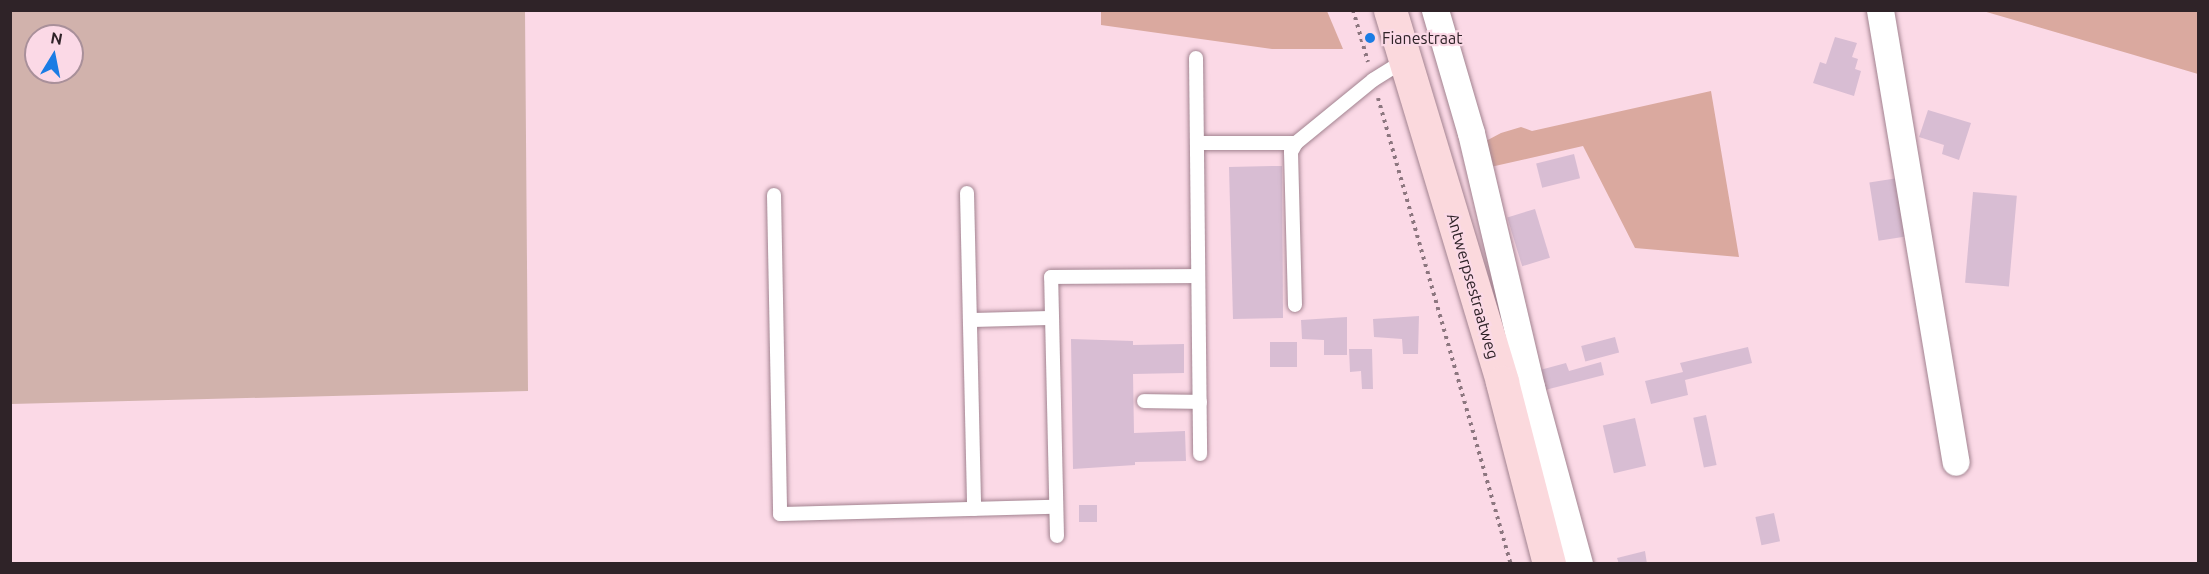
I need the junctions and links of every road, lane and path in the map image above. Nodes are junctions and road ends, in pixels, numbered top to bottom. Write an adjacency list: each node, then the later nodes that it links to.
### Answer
1 (1353, 10): 7 (path)
2 (1390, 10): 6 (main road, Antwerpsestraatweg)
3 (1435, 10): 25 (street, Antwerpsestraatweg)
4 (1880, 10): 19 (street)
5 (1196, 58): 8 (lane)
6 (1407, 59): 7 (lane); 24 (main road, Antwerpsestraatweg)
7 (1373, 80): 9 (lane); 23 (path)
8 (1197, 143): 9 (lane); 12 (lane)
9 (1296, 143): 13 (lane)
10 (967, 193): 15 (lane)
11 (774, 195): 21 (lane)
12 (1198, 276): 14 (lane); 17 (lane)
13 (1295, 305)
14 (1052, 318): 15 (lane); 20 (lane)
15 (970, 320): 21 (lane)
16 (1144, 401): 17 (lane)
17 (1200, 402): 18 (lane)
18 (1200, 454)
19 (1956, 462)
20 (1056, 507): 21 (lane); 22 (lane)
21 (974, 509)
22 (1057, 536)
23 (1511, 564)
24 (1549, 564)
25 (1579, 564)

